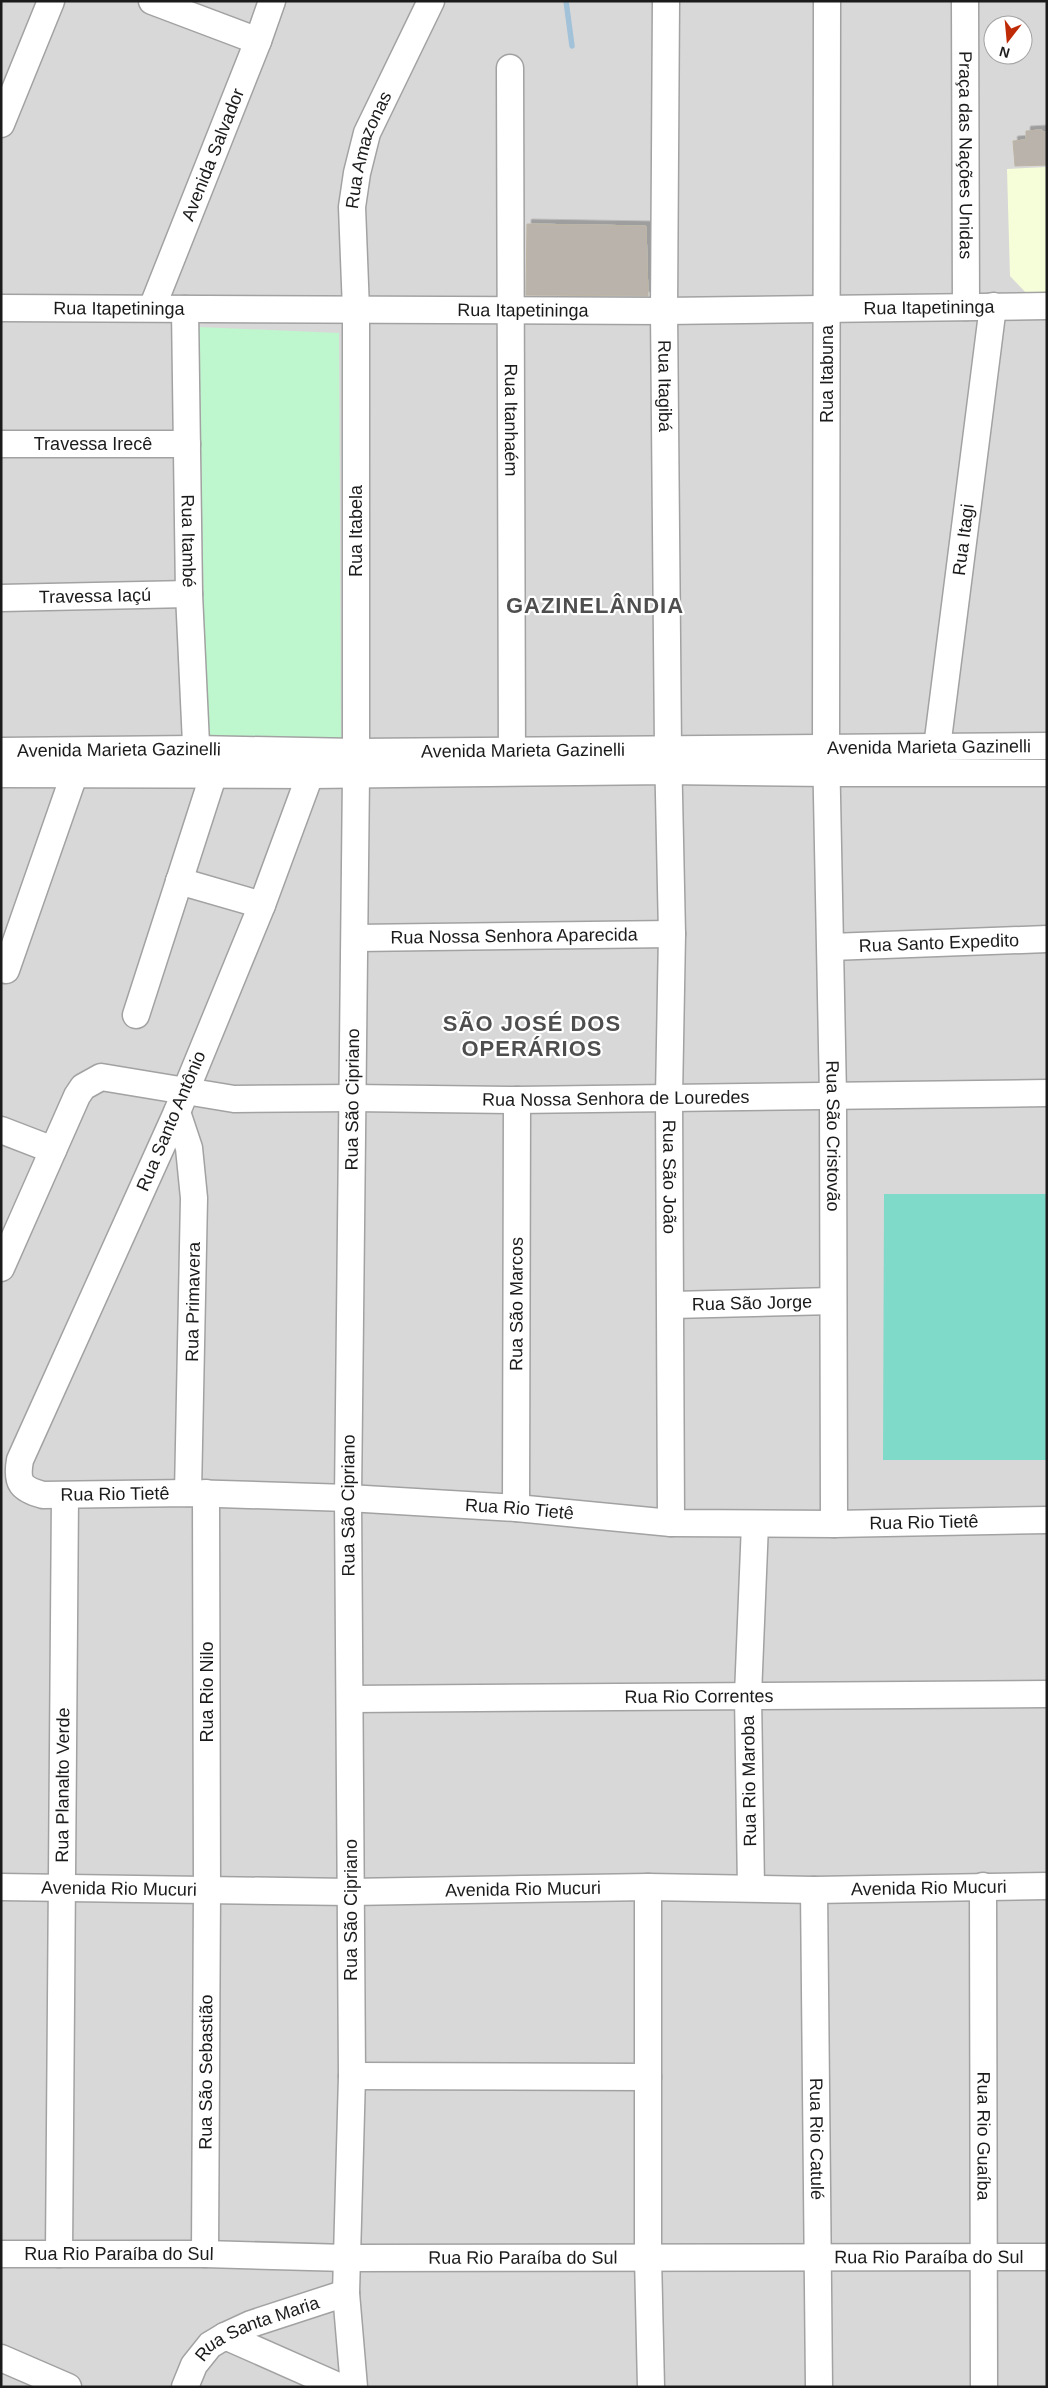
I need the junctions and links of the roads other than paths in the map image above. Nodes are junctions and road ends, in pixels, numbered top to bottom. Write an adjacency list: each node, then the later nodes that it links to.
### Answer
1 (51, 1): 10 (street)
2 (152, 1): 8 (street)
3 (272, 1): 8 (street, Avenida Salvador)
4 (431, 1): 17 (street, Rua Amazonas)
5 (666, 1): 20 (street, Rua Itagibá)
6 (827, 1): 18 (street, Rua Itabuna)
7 (965, 1): 13 (street, Praça das Nações Unidas)
8 (258, 41): 15 (street, Avenida Salvador)
9 (510, 68): 19 (street, Rua Itanhaém)
10 (1, 124)
11 (993, 306): 12 (street, Rua Itapetininga); 13 (street, Rua Itapetininga); 27 (street, Rua Itagi)
12 (1047, 306)
13 (966, 307): 18 (street, Rua Itapetininga)
14 (1, 308): 15 (street, Rua Itapetininga)
15 (152, 308): 16 (street, Rua Itapetininga)
16 (185, 309): 17 (street, Rua Itapetininga); 22 (street, Rua Itambé)
17 (356, 310): 19 (street, Rua Itapetininga); 32 (street, Rua Itabela)
18 (827, 310): 20 (street, Rua Itapetininga); 26 (street, Rua Itabuna)
19 (510, 311): 20 (street, Rua Itapetininga); 30 (street, Rua Itanhaém)
20 (664, 311): 29 (street, Rua Itagibá)
21 (1, 444): 22 (street, Travessa Irecê)
22 (187, 444): 23 (street, Rua Itambé)
23 (189, 594): 24 (street, Travessa Iaçú); 33 (street, Rua Itambé)
24 (1, 598)
25 (1047, 746): 27 (street, Avenida Marieta Gazinelli)
26 (826, 747): 27 (street, Avenida Marieta Gazinelli); 29 (street, Avenida Marieta Gazinelli); 34 (street, Rua São Cristovão)
27 (937, 747): 37 (street, Rua Itagi)
28 (1, 750): 31 (street, Avenida Marieta Gazinelli)
29 (668, 759): 30 (street, Avenida Marieta Gazinelli); 34 (street, Avenida Marieta Gazinelli); 41 (street, Rua São João)
30 (512, 761): 32 (street, Avenida Marieta Gazinelli)
31 (79, 762): 33 (street, Avenida Marieta Gazinelli); 36 (street, Avenida Marieta Gazinelli); 45 (street)
32 (356, 763): 33 (street, Avenida Marieta Gazinelli); 38 (street, Avenida Marieta Gazinelli); 42 (street, Rua São Cipriano)
33 (202, 765): 38 (street, Avenida Marieta Gazinelli); 39 (street)
34 (826, 773): 37 (street, Avenida Marieta Gazinelli); 44 (street, Rua São Cristovão)
35 (1047, 773): 37 (street, Avenida Marieta Gazinelli)
36 (1, 774)
37 (934, 774)
38 (310, 775): 40 (street, Rua Santo Antônio)
39 (179, 881): 40 (street); 46 (street)
40 (262, 905): 52 (street, Rua Santo Antônio)
41 (672, 934): 42 (street, Rua Nossa Senhora Aparecida); 49 (street, Rua São João)
42 (356, 938): 50 (street, Rua São Cipriano)
43 (1047, 939): 44 (street, Rua Santo Expedito)
44 (831, 947): 48 (street, Rua São Cristovão)
45 (6, 970)
46 (136, 1015)
47 (1047, 1093): 48 (street, Rua Nossa Senhora de Louredes)
48 (833, 1096): 49 (street, Rua Nossa Senhora de Louredes); 56 (street, Rua São Cristovão)
49 (670, 1097): 51 (street, Rua Nossa Senhora de Louredes); 57 (street, Rua São João)
50 (353, 1098): 51 (street, Rua Nossa Senhora de Louredes); 52 (street, Rua Nossa Senhora de Louredes); 61 (street, Rua São Cipriano)
51 (517, 1100): 62 (street, Rua São Marcos)
52 (181, 1102): 54 (street, Rua Nossa Senhora de Louredes); 58 (street, Rua Santo Antônio); 59 (street, Rua Primavera)
53 (1, 1130): 54 (street)
54 (53, 1150): 55 (street, Rua Nossa Senhora de Louredes)
55 (1, 1268)
56 (833, 1301): 57 (street, Rua São Jorge); 66 (street, Rua São Cristovão)
57 (672, 1304): 64 (street, Rua São João)
58 (20, 1460): 60 (street, Rua Rio Tietê)
59 (197, 1493): 60 (street, Rua Rio Tietê); 61 (street, Rua Rio Tietê); 76 (street, Rua Rio Nilo)
60 (65, 1496): 73 (street, Rua Planalto Verde)
61 (348, 1498): 62 (street, Rua Rio Tietê); 69 (street, Rua São Cipriano)
62 (516, 1508): 64 (street, Rua Rio Tietê)
63 (1047, 1520): 66 (street, Rua Rio Tietê)
64 (671, 1523): 65 (street, Rua Rio Tietê)
65 (755, 1524): 66 (street, Rua Rio Tietê); 68 (street, Rua Rio Maroba)
66 (834, 1524)
67 (1047, 1694): 68 (street, Rua Rio Correntes)
68 (748, 1695): 69 (street, Rua Rio Correntes); 75 (street, Rua Rio Maroba)
69 (350, 1699): 78 (street, Rua São Cipriano)
70 (983, 1886): 71 (street, Avenida Rio Mucuri); 77 (street, Avenida Rio Mucuri); 85 (street, Rua Rio Guaíba)
71 (1047, 1886)
72 (1, 1887): 73 (street, Avenida Rio Mucuri)
73 (61, 1887): 76 (street, Avenida Rio Mucuri); 82 (street, Rua Planalto Verde)
74 (648, 1887): 75 (street, Avenida Rio Mucuri); 78 (street, Avenida Rio Mucuri); 80 (street)
75 (751, 1888): 77 (street, Avenida Rio Mucuri)
76 (208, 1890): 78 (street, Avenida Rio Mucuri); 83 (street, Rua São Sebastião)
77 (814, 1890): 88 (street, Rua Rio Catulé)
78 (350, 1892): 79 (street, Rua São Cipriano)
79 (352, 2076): 80 (street); 86 (street, Rua São Cipriano)
80 (648, 2077): 84 (street)
81 (1, 2254): 82 (street, Rua Rio Paraíba do Sul)
82 (59, 2254): 83 (street, Rua Rio Paraíba do Sul)
83 (205, 2254): 86 (street, Rua Rio Paraíba do Sul)
84 (648, 2257): 86 (street, Rua Rio Paraíba do Sul); 88 (street, Rua Rio Paraíba do Sul); 96 (street)
85 (984, 2257): 87 (street, Rua Rio Paraíba do Sul); 88 (street, Rua Rio Paraíba do Sul); 98 (street, Rua Rio Guaíba)
86 (347, 2258): 89 (street, Rua São Cipriano)
87 (1047, 2258)
88 (817, 2259): 97 (street, Rua Rio Catulé)
89 (346, 2292): 90 (street, Rua Santa Maria); 95 (street, Rua São Cipriano)
90 (225, 2336): 93 (street, Rua Santa Maria); 94 (street)
91 (1, 2358): 92 (street)
92 (68, 2387)
93 (185, 2387)
94 (340, 2387)
95 (354, 2387)
96 (652, 2387)
97 (819, 2387)
98 (984, 2387)

